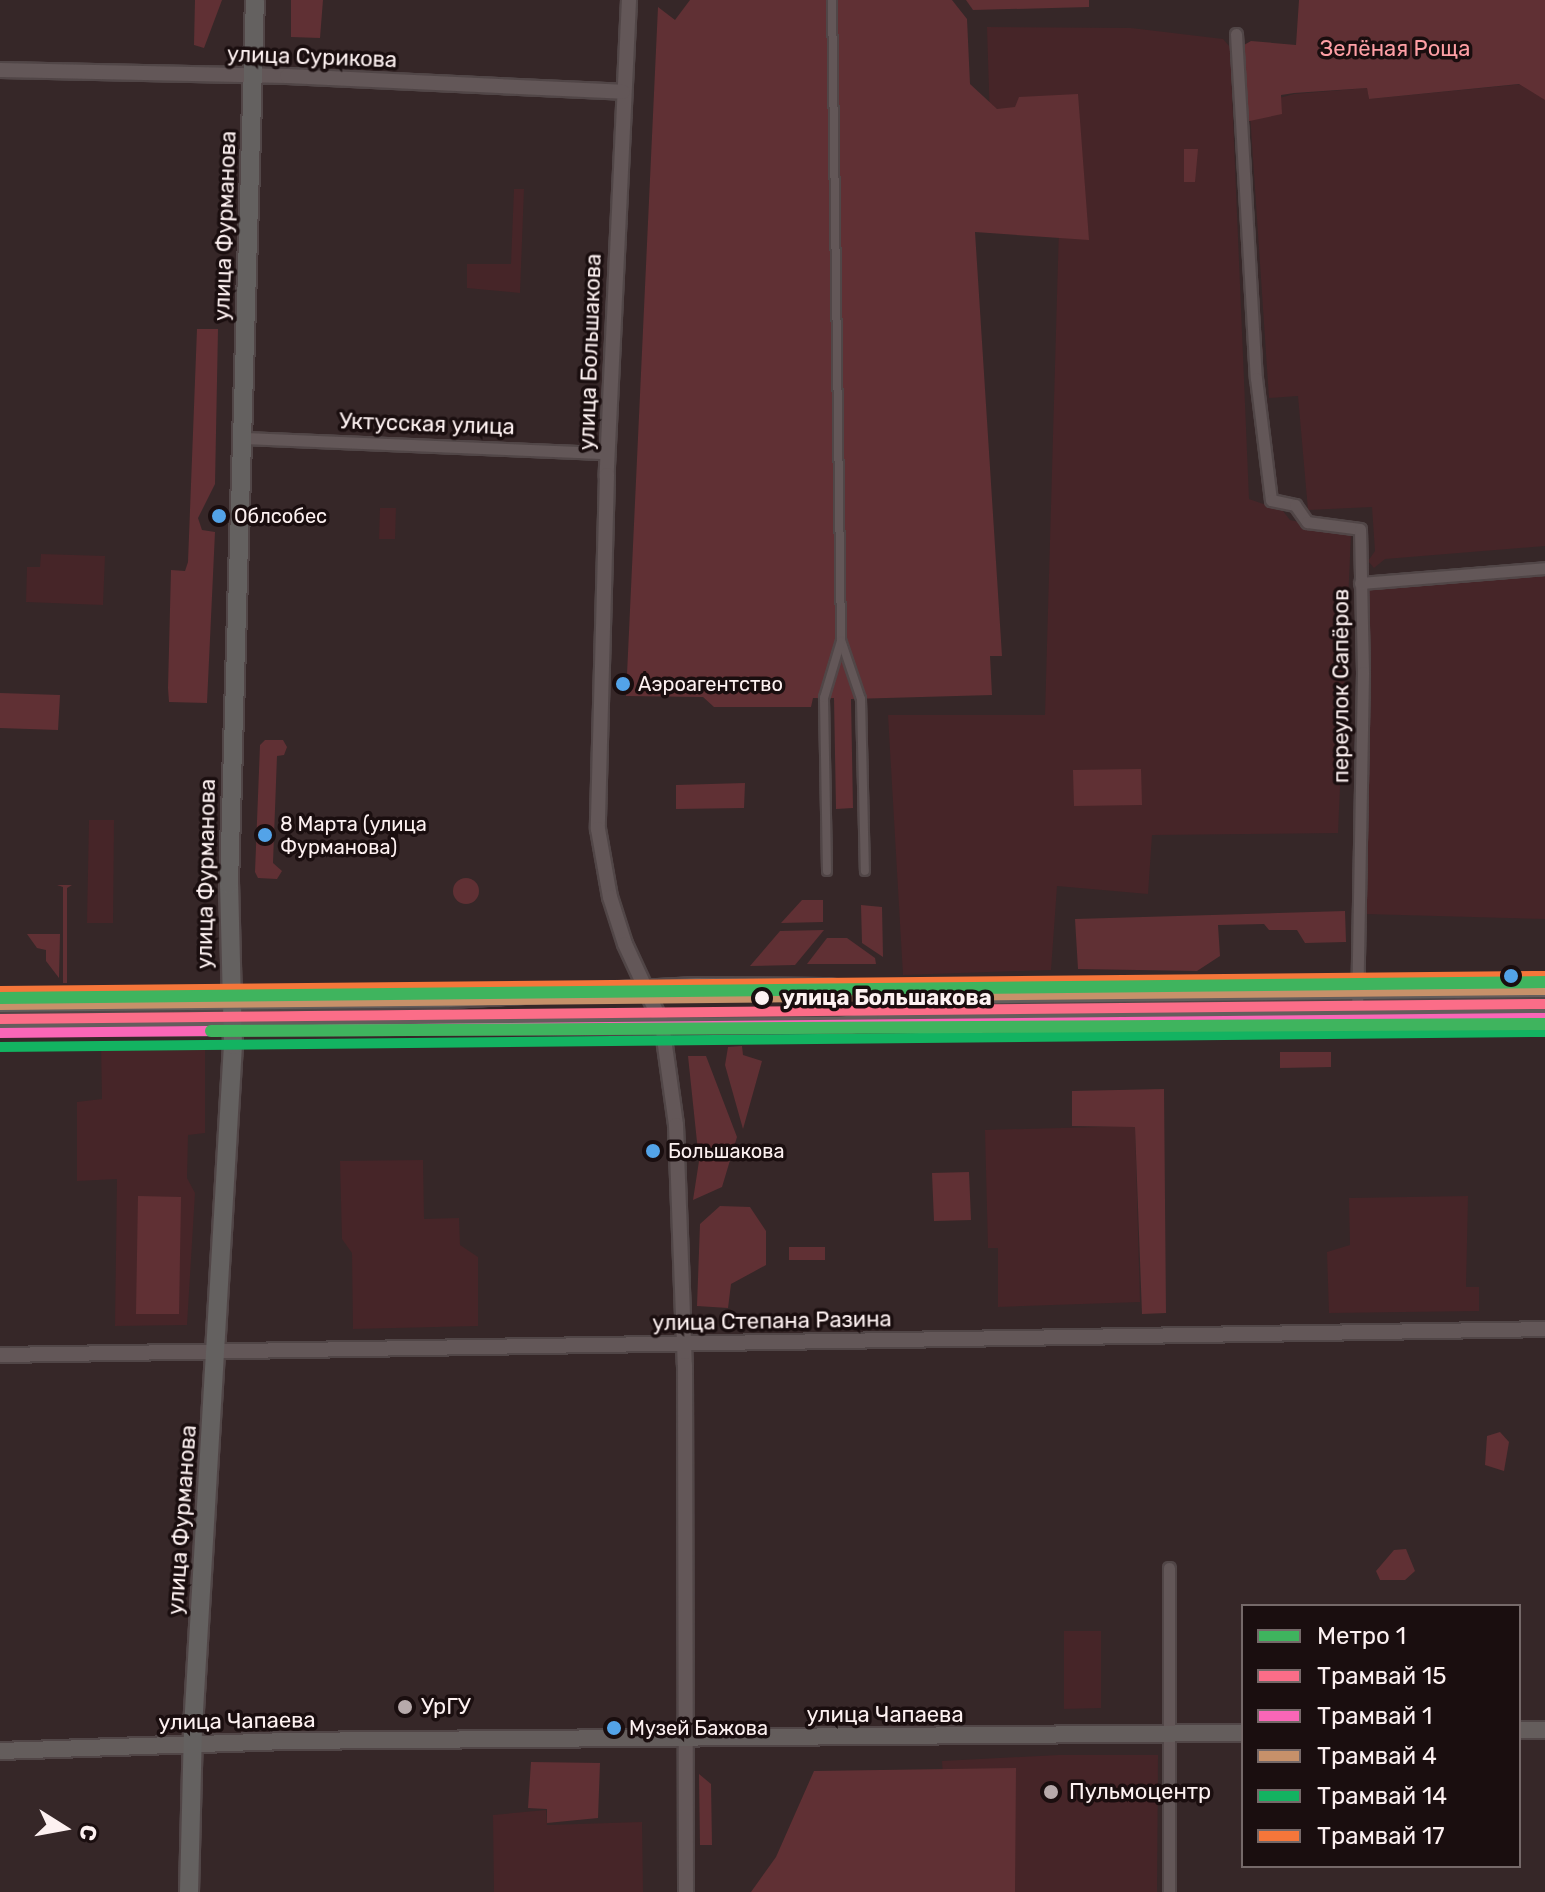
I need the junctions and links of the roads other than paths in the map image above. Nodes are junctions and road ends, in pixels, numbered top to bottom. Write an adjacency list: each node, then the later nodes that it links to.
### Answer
1 (255, 0): 6 (main road, улица Фурманова)
2 (629, 0): 7 (street, улица Большакова)
3 (832, 0): 12 (street)
4 (1236, 34): 11 (street, переулок Сапёров)
5 (0, 70): 6 (street, улица Сурикова)
6 (253, 76): 7 (street, улица Сурикова); 8 (main road, улица Фурманова)
7 (623, 92): 9 (street, улица Большакова)
8 (244, 438): 9 (street, Уктусская улица); 18 (main road, улица Фурманова)
9 (608, 453): 16 (street, улица Большакова)
10 (1545, 568): 11 (street)
11 (1360, 583): 17 (street, переулок Сапёров)
12 (841, 640): 13 (street); 14 (street)
13 (827, 871)
14 (865, 871)
15 (1545, 989): 17 (main road)
16 (649, 991): 17 (main road); 18 (main road); 22 (street, улица Большакова)
17 (1358, 992): 21 (street, переулок Сапёров)
18 (230, 1002): 19 (main road); 24 (main road, улица Фурманова)
19 (0, 1004)
20 (1545, 1014): 21 (main road)
21 (1357, 1015): 22 (main road)
22 (662, 1024): 24 (main road); 26 (street, улица Большакова)
23 (0, 1027): 24 (main road)
24 (232, 1027): 27 (main road, улица Фурманова)
25 (1545, 1329): 26 (street, улица Степана Разина)
26 (685, 1345): 27 (street, улица Степана Разина); 34 (street, улица Большакова)
27 (216, 1354): 28 (street, улица Степана Разина); 35 (main road, улица Фурманова)
28 (0, 1355)
29 (1169, 1568): 33 (street)
30 (1521, 1730): 31 (main road)
31 (1545, 1730)
32 (1241, 1733): 33 (main road, улица Чапаева)
33 (1172, 1734): 34 (main road, улица Чапаева); 39 (street)
34 (684, 1740): 35 (main road, улица Чапаева); 38 (street, улица Большакова)
35 (192, 1744): 36 (main road, улица Чапаева); 37 (main road, улица Фурманова)
36 (0, 1751)
37 (189, 1892)
38 (686, 1892)
39 (1169, 1892)

